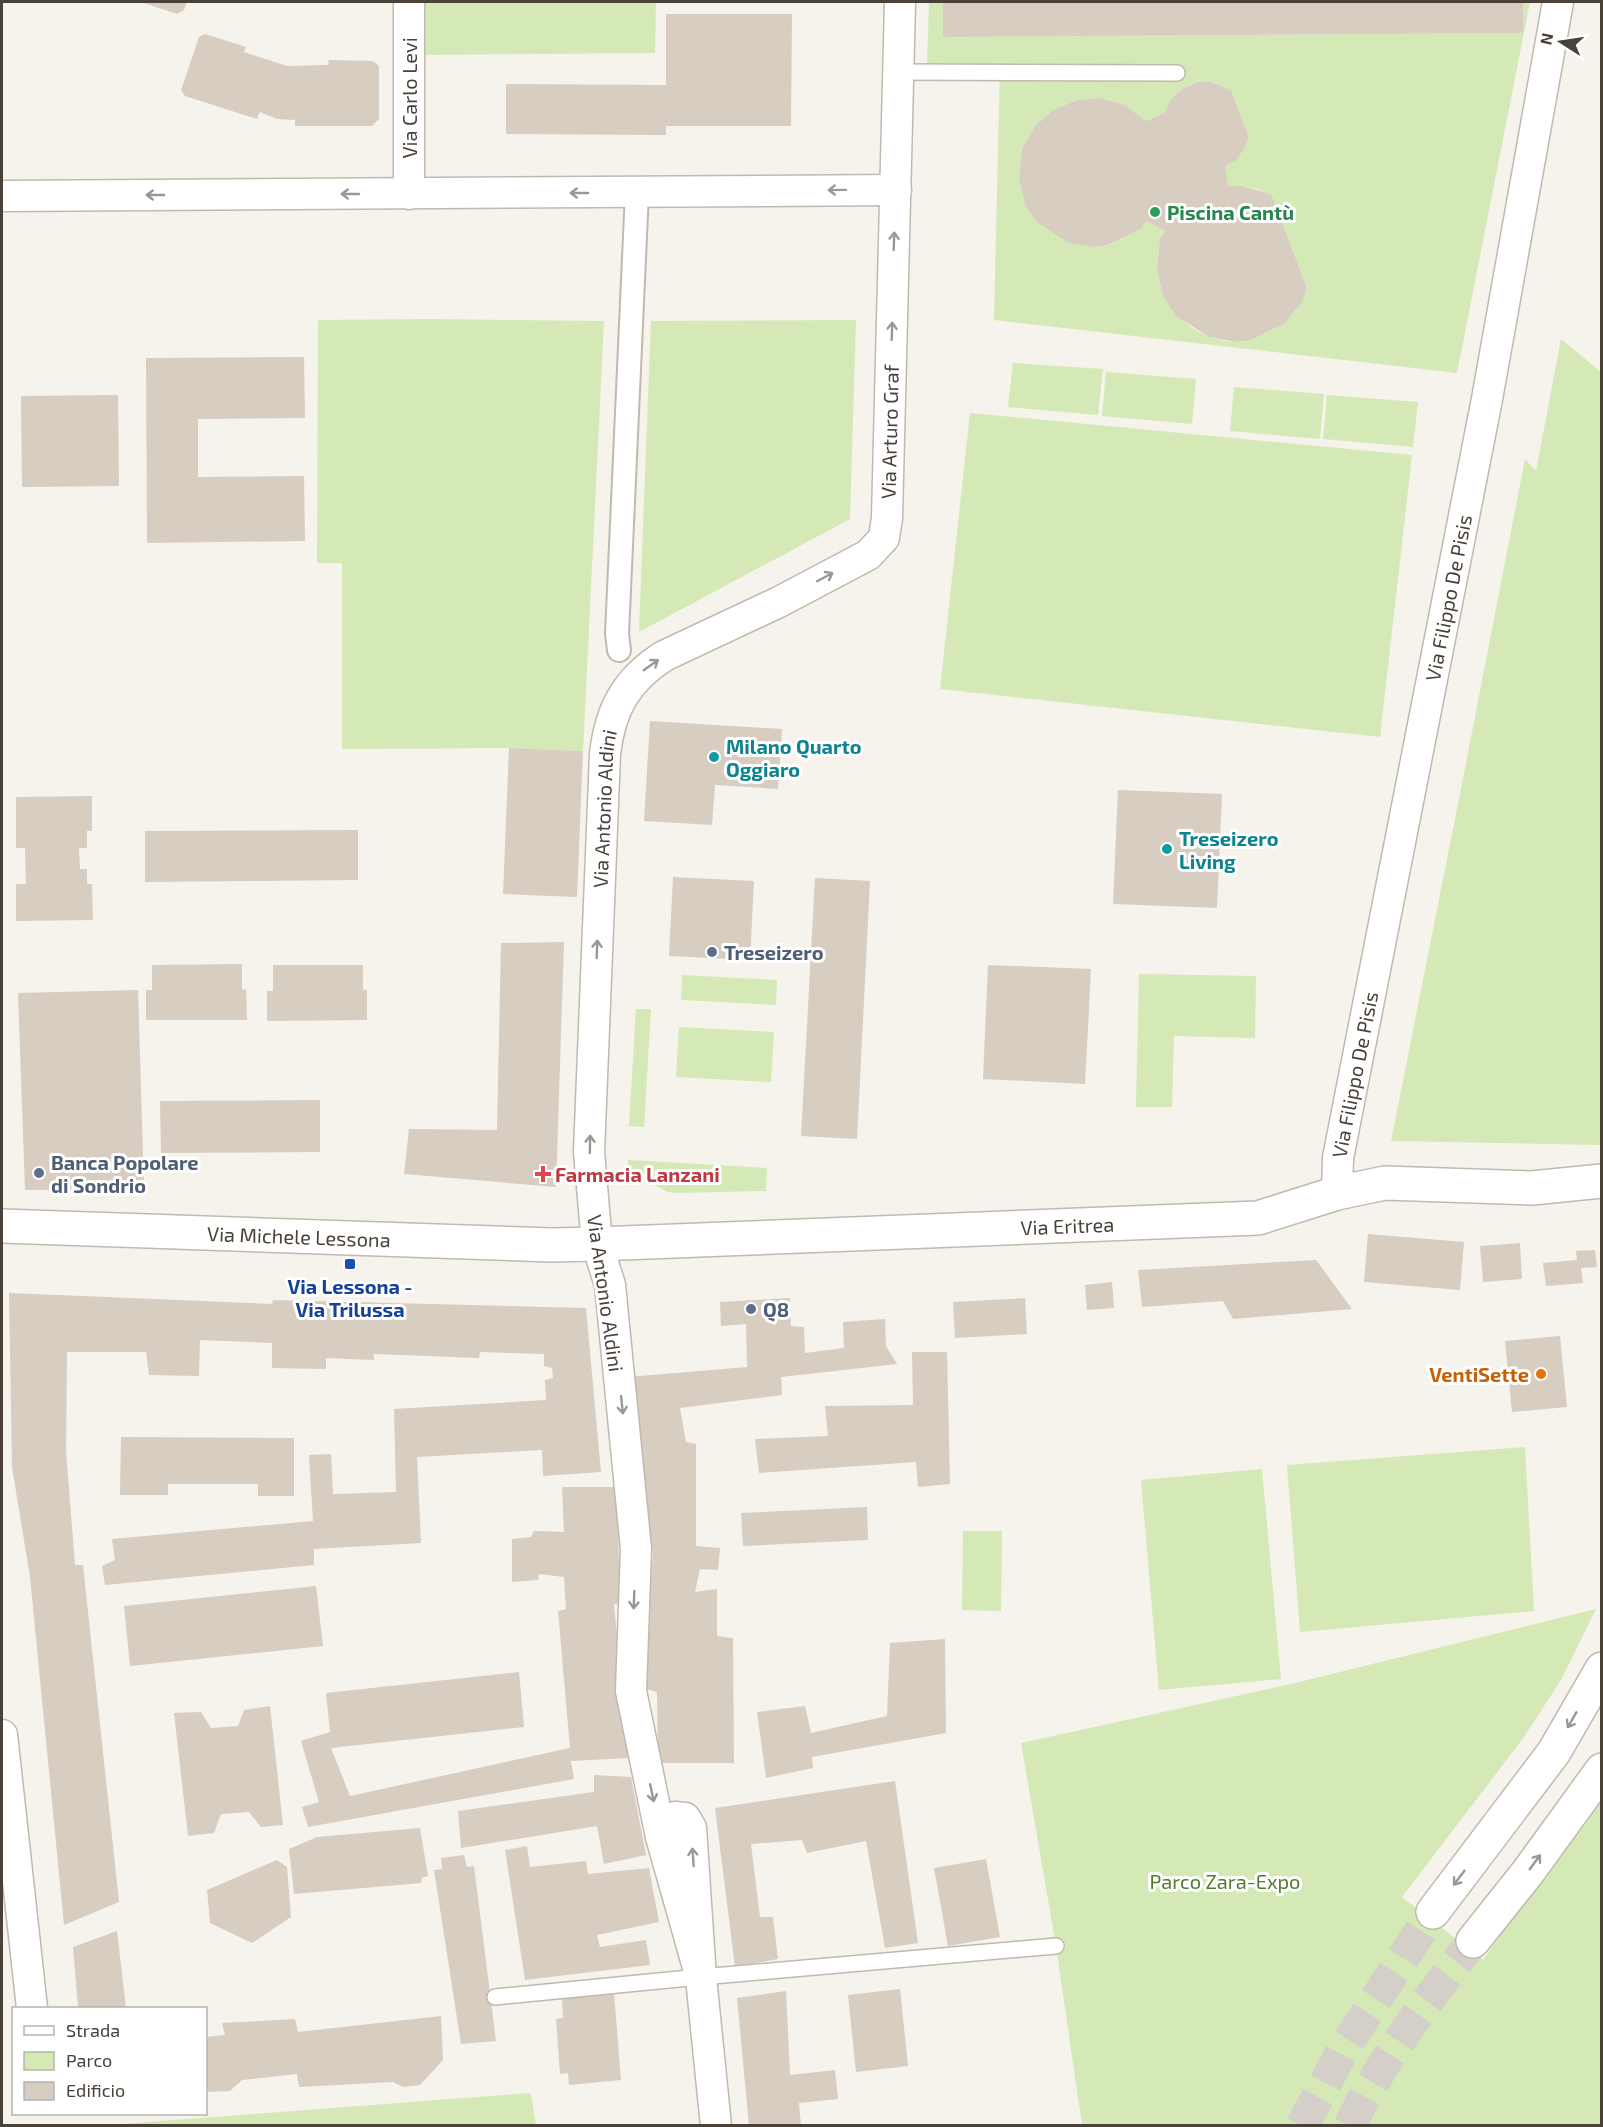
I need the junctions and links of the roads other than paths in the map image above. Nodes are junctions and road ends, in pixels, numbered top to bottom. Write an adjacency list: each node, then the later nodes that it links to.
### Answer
1 (409, 2): 8 (street, Via Carlo Levi)
2 (900, 2): 4 (street, Via Arturo Graf)
3 (1558, 2): 14 (street, Via Filippo De Pisis)
4 (898, 72): 5 (lane); 6 (street, Via Arturo Graf)
5 (1177, 73)
6 (896, 190): 7 (street, one-way to 7); 11 (street, Via Arturo Graf, one-way to 6)
7 (638, 192): 8 (street, one-way to 8); 10 (street)
8 (409, 194): 9 (street, one-way to 9)
9 (2, 196)
10 (619, 650)
11 (615, 710): 17 (street, Via Antonio Aldini, one-way to 11)
12 (1602, 1181): 13 (street, Via Eritrea)
13 (1533, 1188): 14 (street, Via Eritrea); 15 (street, Via Eritrea)
14 (1337, 1193): 17 (street, Via Eritrea)
15 (1602, 1205)
16 (2, 1226): 17 (street, Via Michele Lessona)
17 (597, 1244): 24 (street, Via Antonio Aldini, one-way to 24)
18 (1602, 1669): 21 (street, one-way to 21)
19 (2, 1735): 26 (street)
20 (1602, 1770): 22 (street, one-way to 20)
21 (1432, 1912)
22 (1473, 1941)
23 (1056, 1946): 24 (lane)
24 (701, 1978): 25 (lane); 27 (street, Via Antonio Aldini)
25 (495, 1997)
26 (32, 2007)
27 (716, 2126)

